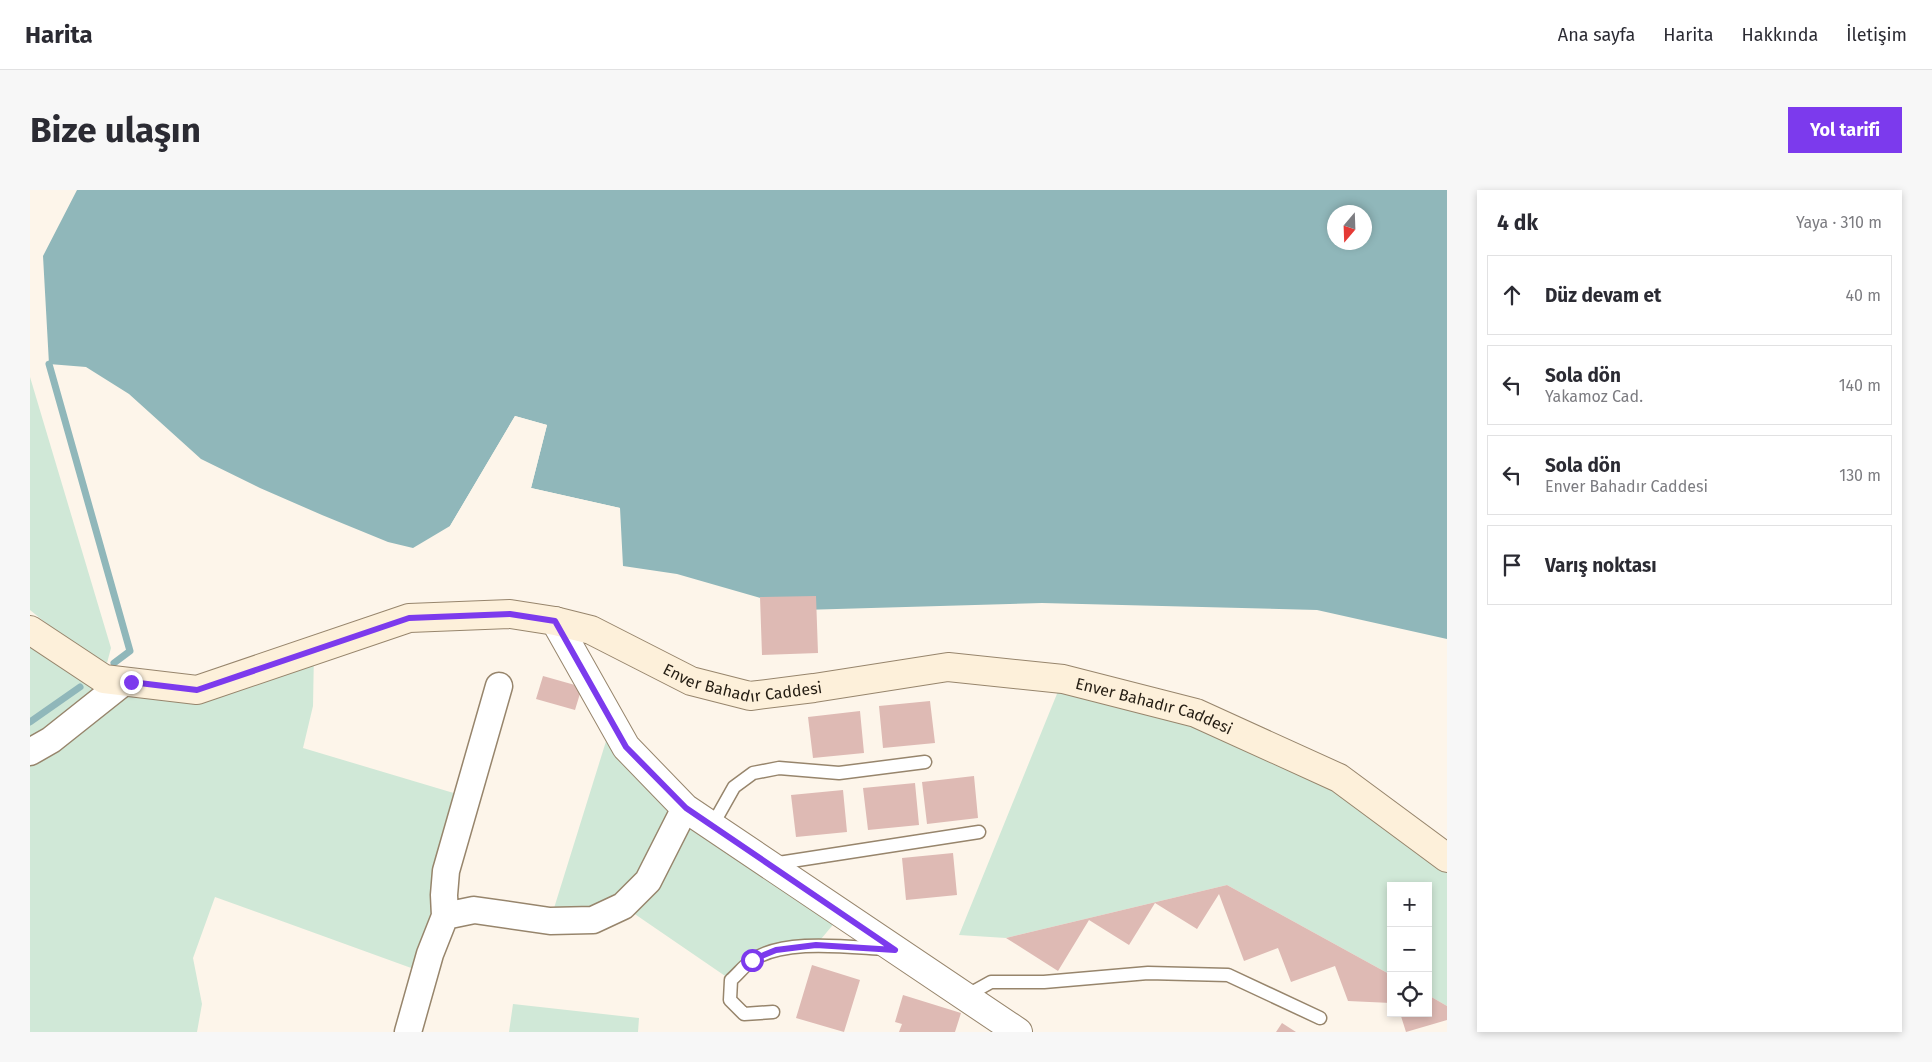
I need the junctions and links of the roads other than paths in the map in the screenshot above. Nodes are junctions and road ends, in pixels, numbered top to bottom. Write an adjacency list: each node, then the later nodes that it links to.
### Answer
1 (555, 621): 3 (main road, Enver Bahadır Caddesi); 7 (street); 10 (main road, Enver Bahadır Caddesi)
2 (30, 630): 3 (main road, Enver Bahadır Caddesi)
3 (117, 681): 5 (street)
4 (499, 686): 12 (street)
5 (30, 752)
6 (925, 762): 8 (lane)
7 (686, 808): 8 (street); 12 (street)
8 (712, 826): 11 (street)
9 (979, 832): 11 (lane)
10 (1447, 858)
11 (769, 864): 13 (street)
12 (445, 916): 18 (street)
13 (895, 950): 14 (street); 15 (lane)
14 (964, 997): 16 (lane); 17 (street)
15 (773, 1012)
16 (1320, 1018)
17 (1014, 1031)
18 (408, 1032)

